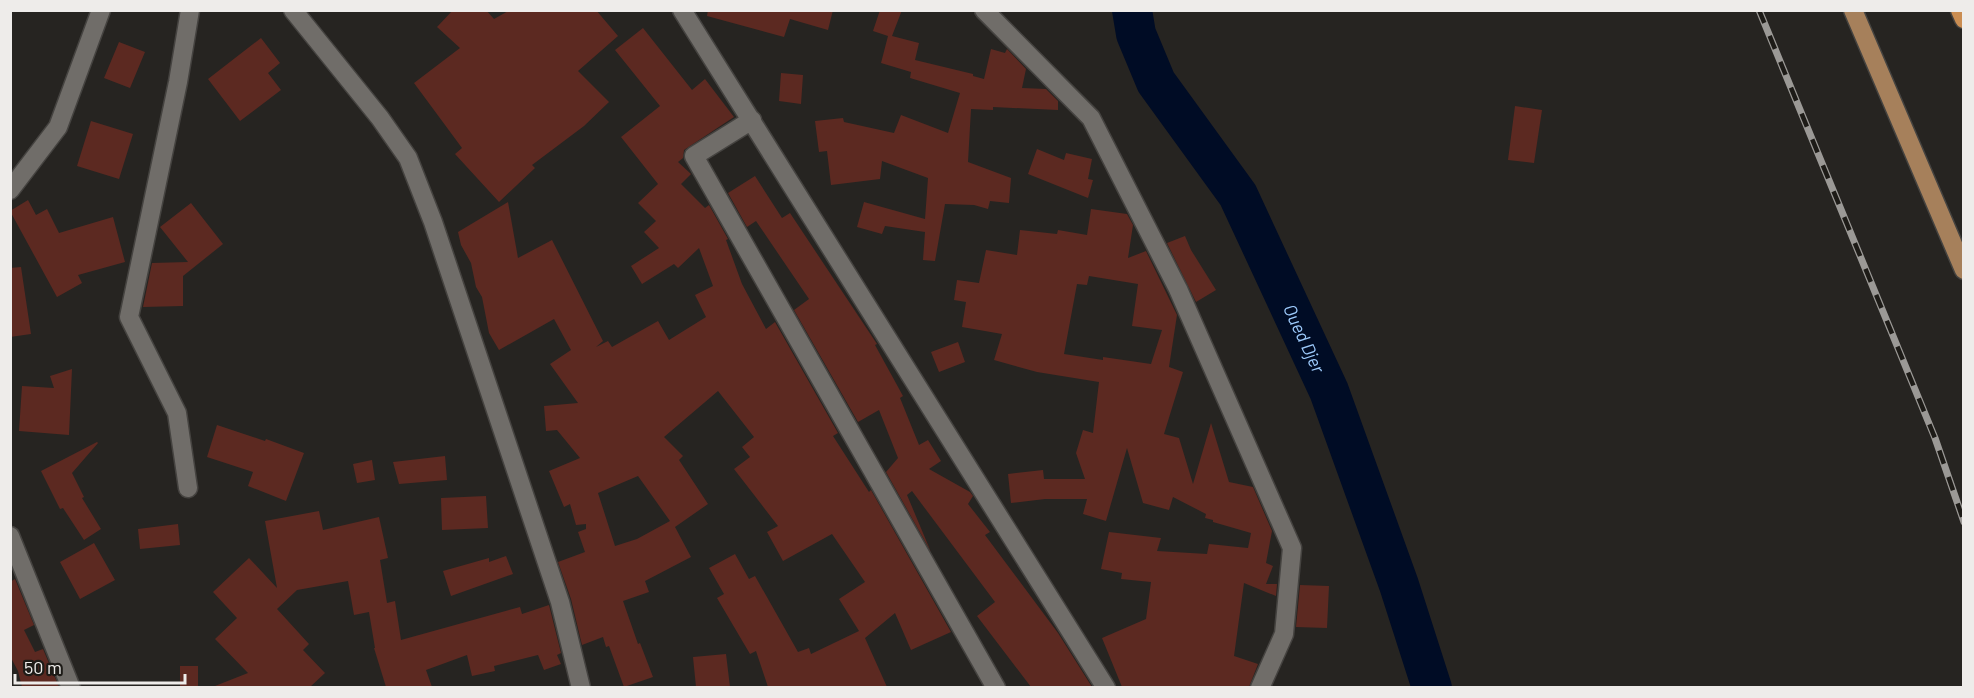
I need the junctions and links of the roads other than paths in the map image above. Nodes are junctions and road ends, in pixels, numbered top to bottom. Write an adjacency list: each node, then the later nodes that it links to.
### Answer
1 (101, 10): 10 (street)
2 (190, 10): 12 (street)
3 (293, 10): 15 (street)
4 (682, 10): 9 (street)
5 (984, 10): 18 (street)
6 (1853, 10): 11 (main road)
7 (1960, 10): 8 (highway)
8 (1964, 19)
9 (752, 120): 16 (street); 17 (street)
10 (10, 190)
11 (1964, 270)
12 (188, 488)
13 (10, 536): 14 (street)
14 (71, 687)
15 (581, 687)
16 (996, 687)
17 (1106, 687)
18 (1260, 687)

